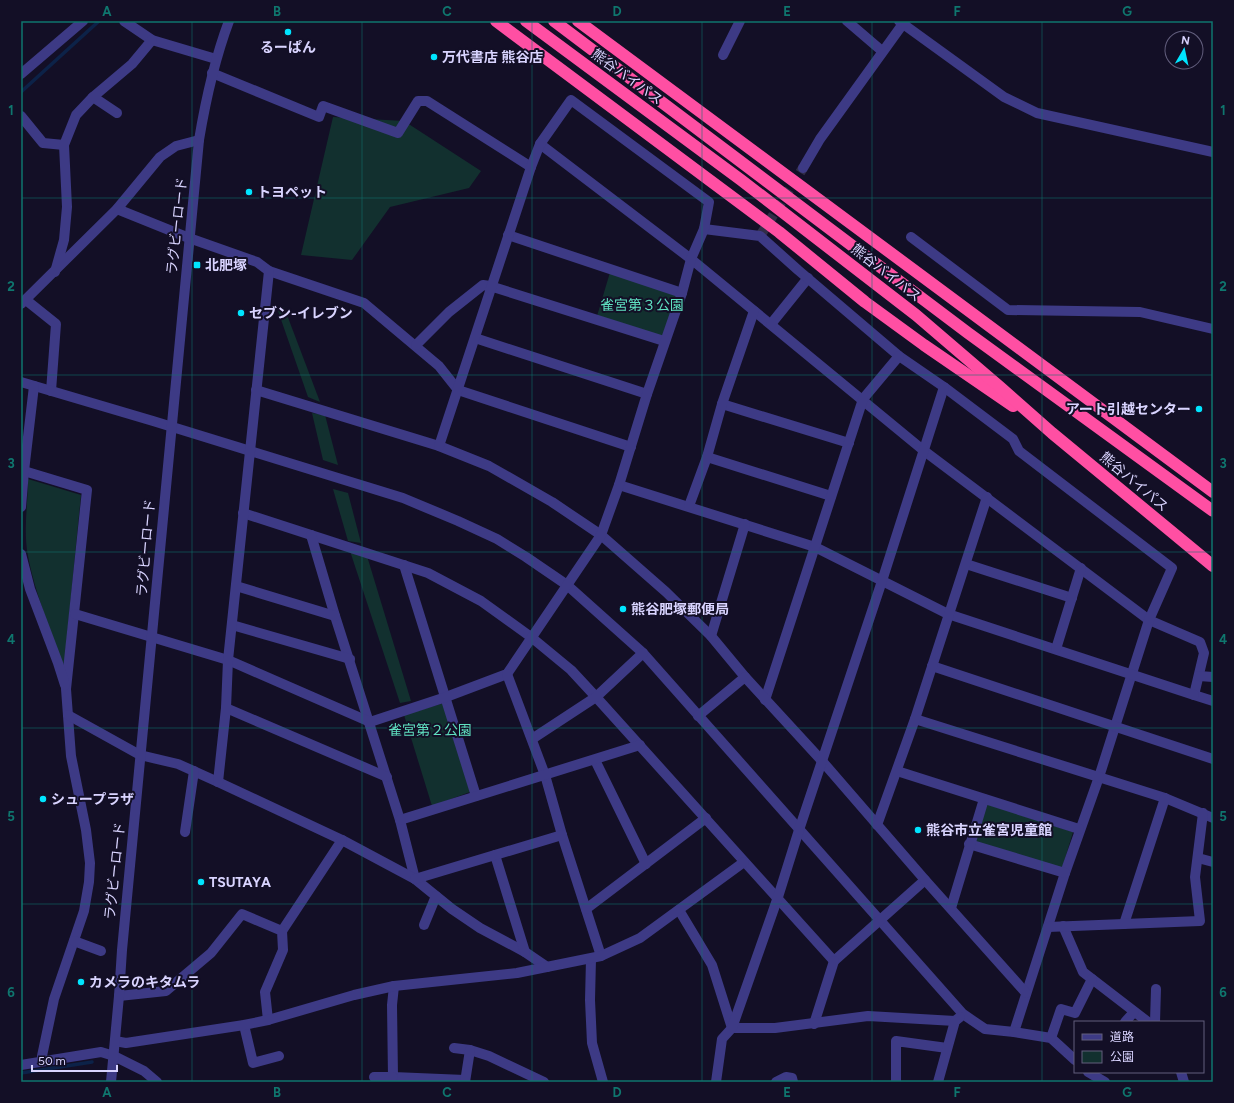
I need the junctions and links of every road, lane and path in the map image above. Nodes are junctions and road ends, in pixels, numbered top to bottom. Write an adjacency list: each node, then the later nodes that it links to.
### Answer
1 (83, 21): 16 (street)
2 (124, 21): 11 (street)
3 (229, 21): 14 (street, ラグビーロード)
4 (496, 21): 55 (highway)
5 (526, 21): 55 (highway, 熊谷バイパス)
6 (554, 21): 69 (highway, 熊谷バイパス)
7 (578, 21): 64 (highway)
8 (740, 21): 13 (street)
9 (846, 21): 12 (street)
10 (902, 22): 12 (street); 23 (street)
11 (152, 40): 14 (street); 17 (street)
12 (882, 51): 25 (street)
13 (723, 55)
14 (216, 59): 15 (street, ラグビーロード)
15 (212, 73): 20 (street, ラグビーロード); 24 (street)
16 (21, 74)
17 (92, 97): 18 (street); 22 (street)
18 (117, 113)
19 (21, 116): 22 (street)
20 (199, 140): 26 (street); 30 (street, ラグビーロード)
21 (540, 144): 24 (street); 27 (street); 31 (street)
22 (64, 145): 33 (street)
23 (1213, 152)
24 (531, 167): 28 (street)
25 (803, 168)
26 (117, 209): 30 (street); 33 (street)
27 (704, 229): 31 (street); 34 (street)
28 (508, 235): 35 (street); 36 (street)
29 (910, 237): 40 (street)
30 (189, 238): 32 (street); 54 (street, ラグビーロード)
31 (691, 259): 36 (street); 38 (street)
32 (269, 271): 43 (street); 48 (street)
33 (55, 272): 37 (street)
34 (808, 278): 39 (street); 44 (street)
35 (490, 286): 41 (street); 42 (street); 43 (street)
36 (682, 293): 42 (street)
37 (23, 302): 50 (street)
38 (754, 310): 39 (street); 53 (street)
39 (770, 324): 52 (street)
40 (1213, 329)
41 (475, 338): 49 (street); 51 (street)
42 (664, 341): 51 (street)
43 (416, 345): 49 (street)
44 (899, 356): 47 (street); 52 (street)
45 (21, 382): 46 (street)
46 (34, 386): 50 (street); 62 (street)
47 (944, 387): 60 (street); 88 (street)
48 (256, 390): 57 (street); 59 (street)
49 (458, 390): 57 (street); 58 (street)
50 (51, 391): 54 (street)
51 (647, 394): 58 (street)
52 (863, 399): 56 (street); 60 (street)
53 (722, 404): 56 (street); 61 (street)
54 (171, 427): 59 (street); 91 (street, ラグビーロード)
55 (1052, 433): 78 (highway, 熊谷バイパス)
56 (849, 443): 65 (street)
57 (438, 446): 73 (street)
58 (631, 447): 63 (street)
59 (249, 450): 70 (street); 81 (street)
60 (923, 450): 66 (street); 80 (street)
61 (707, 457): 65 (street); 68 (street)
62 (24, 471): 67 (street); 85 (street)
63 (619, 485): 68 (street); 73 (street)
64 (1213, 492)
65 (831, 496): 74 (street)
66 (987, 497): 76 (street); 79 (street)
67 (21, 501)
68 (689, 506): 71 (street)
69 (1213, 511)
70 (243, 513): 72 (street); 82 (street)
71 (745, 524): 74 (street); 90 (street)
72 (311, 535): 77 (street); 87 (street)
73 (601, 535): 81 (street); 90 (street)
74 (815, 547): 80 (street); 107 (street)
75 (21, 554): 83 (street)
76 (966, 564): 84 (street); 86 (street)
77 (404, 565): 92 (street); 106 (street)
78 (1213, 566)
79 (1081, 568): 84 (street); 88 (street)
80 (882, 581): 86 (street); 120 (street)
81 (567, 585): 92 (street); 94 (street)
82 (236, 586): 87 (street); 89 (street)
83 (25, 587): 103 (street)
84 (1072, 598): 93 (street)
85 (75, 614): 91 (street); 103 (street)
86 (948, 614): 93 (street); 97 (street)
87 (335, 616): 95 (street)
88 (1149, 620): 99 (street); 100 (street)
89 (232, 625): 95 (street); 96 (street)
90 (711, 636): 101 (street)
91 (152, 637): 96 (street); 117 (street, ラグビーロード)
92 (531, 637): 98 (street); 105 (street)
93 (1056, 649): 99 (street)
94 (643, 653): 105 (street); 111 (street)
95 (350, 659): 113 (street)
96 (228, 660): 109 (street); 113 (street)
97 (932, 666): 112 (street); 114 (street)
98 (507, 674): 106 (street); 115 (street)
99 (1130, 674): 104 (street); 114 (street)
100 (1199, 676): 102 (street); 104 (street)
101 (744, 677): 107 (street); 111 (street)
102 (1213, 677)
103 (66, 689): 110 (street)
104 (1194, 695): 108 (street)
105 (596, 696): 115 (street); 116 (street)
106 (446, 697): 113 (street); 127 (street)
107 (765, 700): 120 (street)
108 (1213, 702)
109 (226, 708): 124 (street); 126 (street)
110 (68, 715): 117 (street); 160 (street)
111 (698, 716): 136 (street)
112 (915, 719): 122 (street); 125 (street)
113 (370, 722): 124 (street)
114 (1114, 727): 118 (street); 125 (street)
115 (532, 739): 123 (street)
116 (640, 745): 119 (street); 131 (street)
117 (140, 755): 121 (street); 171 (street, ラグビーロード)
118 (1213, 759)
119 (595, 760): 123 (street); 145 (street)
120 (822, 761): 134 (street); 136 (street)
121 (194, 771): 126 (street); 137 (street)
122 (897, 771): 129 (street); 134 (street)
123 (545, 775): 127 (street); 138 (street)
124 (386, 777): 133 (street)
125 (1099, 777): 128 (street); 135 (street)
126 (218, 782): 139 (street)
127 (476, 796): 133 (street)
128 (1165, 798): 130 (street); 155 (street)
129 (984, 799): 135 (street); 140 (street)
130 (1203, 813): 132 (street); 142 (street)
131 (706, 818): 143 (street); 145 (street)
132 (1213, 818)
133 (400, 820): 147 (street)
134 (877, 825): 148 (street)
135 (1079, 829): 146 (street)
136 (799, 830): 150 (street); 154 (street)
137 (185, 832)
138 (562, 835): 141 (street); 152 (street)
139 (342, 840): 147 (street); 159 (street)
140 (970, 844): 146 (street); 151 (street)
141 (495, 855): 147 (street); 162 (street)
142 (1198, 858): 144 (street); 155 (street)
143 (744, 862): 150 (street); 153 (street)
144 (1213, 862)
145 (646, 864): 152 (street)
146 (1065, 874): 158 (street)
147 (415, 879): 149 (street)
148 (925, 880): 151 (street); 154 (street)
149 (436, 896): 156 (street); 162 (street)
150 (778, 897): 165 (street); 181 (street)
151 (951, 908): 170 (street)
152 (586, 909): 163 (street)
153 (678, 910): 163 (street); 181 (street)
154 (879, 921): 165 (street); 173 (street)
155 (1124, 924): 157 (street)
156 (424, 925)
157 (1063, 926): 158 (street); 167 (street)
158 (1048, 927): 170 (street)
159 (282, 931): 171 (street); 174 (street)
160 (74, 942): 161 (street); 191 (street)
161 (101, 951)
162 (524, 952): 166 (street)
163 (601, 956): 164 (street)
164 (591, 959): 166 (street); 201 (street)
165 (834, 961): 179 (street)
166 (547, 967): 168 (street)
167 (1092, 979): 172 (street); 183 (street)
168 (394, 986): 174 (street); 195 (street)
169 (1156, 989): 178 (street)
170 (1026, 993): 182 (street)
171 (119, 996): 184 (street, ラグビーロード)
172 (1134, 1012): 176 (street); 177 (street)
173 (963, 1014): 175 (street); 182 (street)
174 (268, 1020): 180 (street)
175 (955, 1021): 179 (street); 186 (street)
176 (1126, 1021)
177 (1147, 1021)
178 (1155, 1021)
179 (814, 1024): 181 (street)
180 (244, 1025): 184 (street); 189 (street)
181 (732, 1028): 202 (street)
182 (1014, 1032): 183 (street)
183 (1051, 1038): 190 (street)
184 (115, 1041): 188 (street, ラグビーロード)
185 (454, 1048): 187 (street)
186 (947, 1048): 205 (street); 206 (street)
187 (470, 1050): 197 (street); 200 (street)
188 (114, 1056): 191 (street); 198 (street, ラグビーロード); 199 (street)
189 (278, 1056)
190 (1074, 1059)
191 (43, 1061): 192 (street)
192 (21, 1065)
193 (1090, 1076): 207 (street)
194 (374, 1077): 195 (street)
195 (393, 1077): 196 (street)
196 (413, 1080): 197 (street)
197 (465, 1081)
198 (111, 1082)
199 (157, 1082)
200 (544, 1082)
201 (603, 1082)
202 (716, 1082)
203 (776, 1082): 204 (street)
204 (793, 1082)
205 (896, 1082)
206 (938, 1082)
207 (1105, 1082)

